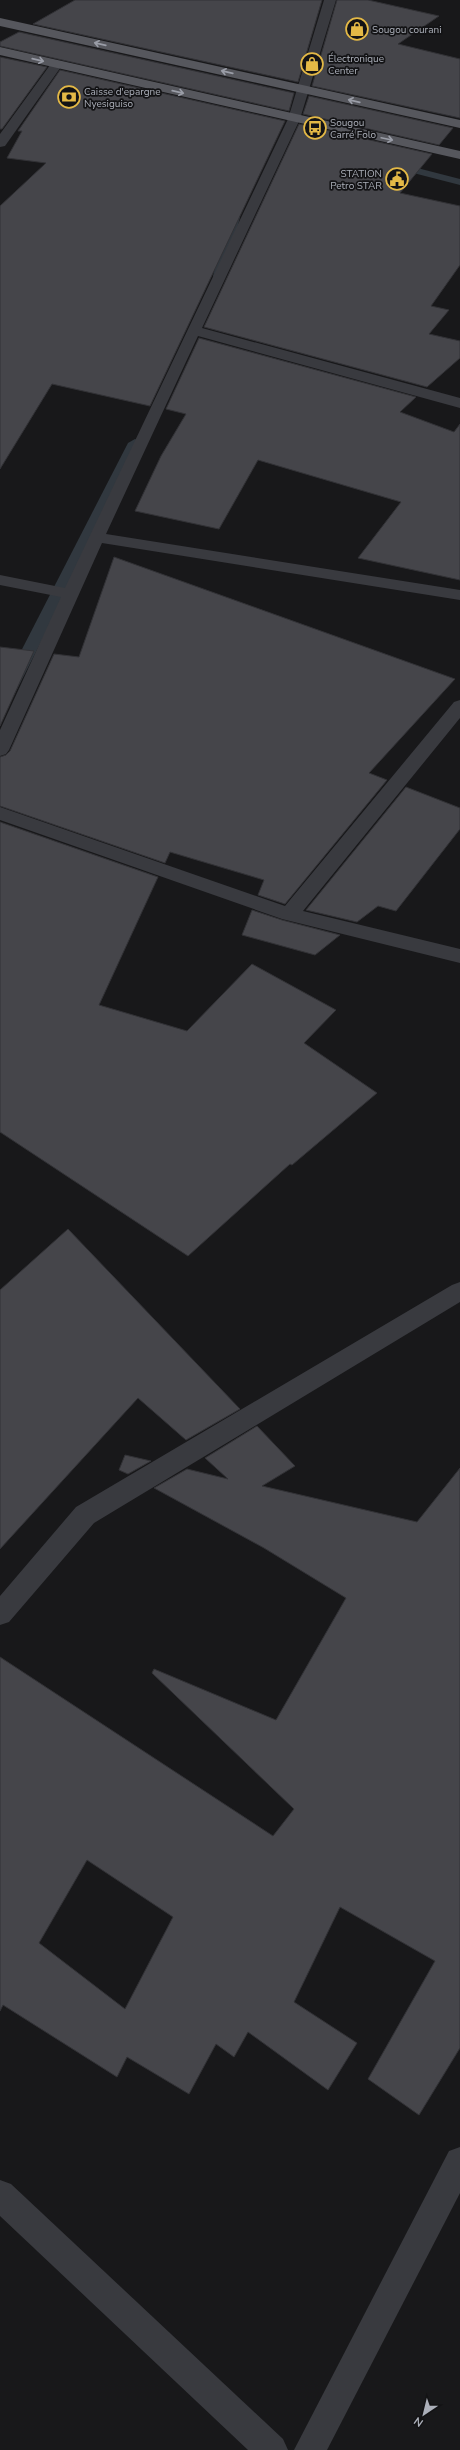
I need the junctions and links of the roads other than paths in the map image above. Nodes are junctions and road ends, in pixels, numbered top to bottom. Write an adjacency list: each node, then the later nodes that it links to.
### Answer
1 (330, 0): 5 (street)
2 (0, 22): 5 (main road, one-way to 2)
3 (0, 51): 4 (main road, one-way to 4)
4 (57, 64): 6 (main road, one-way to 6); 8 (street)
5 (301, 89): 6 (street); 7 (main road, one-way to 5)
6 (294, 119): 9 (main road, one-way to 9); 10 (street)
7 (460, 124)
8 (0, 144)
9 (460, 155)
10 (193, 330): 12 (street); 13 (street)
11 (460, 387): 12 (street)
12 (455, 402)
13 (96, 537): 15 (street); 16 (street)
14 (0, 580): 15 (street)
15 (70, 594): 18 (street)
16 (460, 595)
17 (460, 706): 20 (street)
18 (0, 750)
19 (0, 813): 20 (street)
20 (289, 914): 21 (street)
21 (460, 956)
22 (460, 1290): 23 (street)
23 (0, 1614)
24 (460, 2162): 27 (street)
25 (0, 2195): 26 (street)
26 (272, 2450)
27 (310, 2450)

